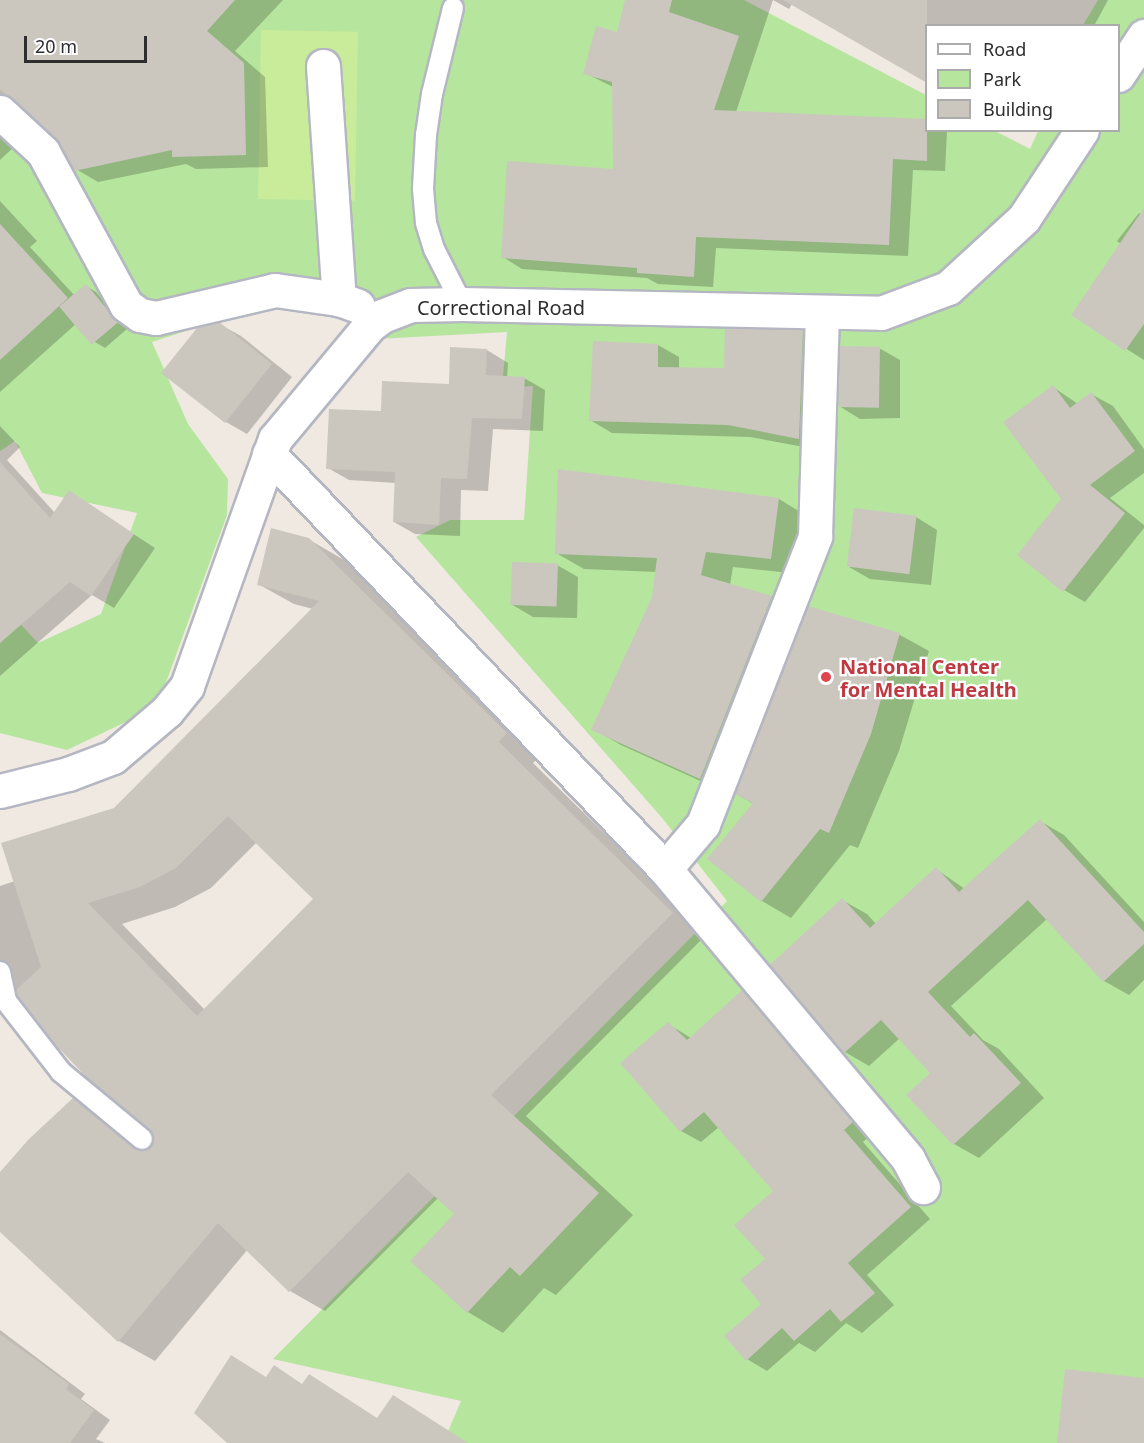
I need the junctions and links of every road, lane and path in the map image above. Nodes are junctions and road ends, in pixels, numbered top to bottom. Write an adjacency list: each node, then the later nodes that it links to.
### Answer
1 (453, 8): 8 (lane)
2 (1144, 36): 4 (street)
3 (323, 66): 7 (street)
4 (1120, 73)
5 (0, 112): 7 (street)
6 (1081, 132): 9 (street, Correctional Road)
7 (339, 298): 10 (street)
8 (462, 304): 9 (street, Correctional Road); 10 (street, Correctional Road)
9 (822, 314): 13 (street)
10 (382, 316): 11 (street, Correctional Road)
11 (269, 454): 12 (street, Correctional Road); 13 (street)
12 (0, 791)
13 (665, 869): 16 (street)
14 (0, 972): 15 (lane)
15 (142, 1139)
16 (923, 1187)

